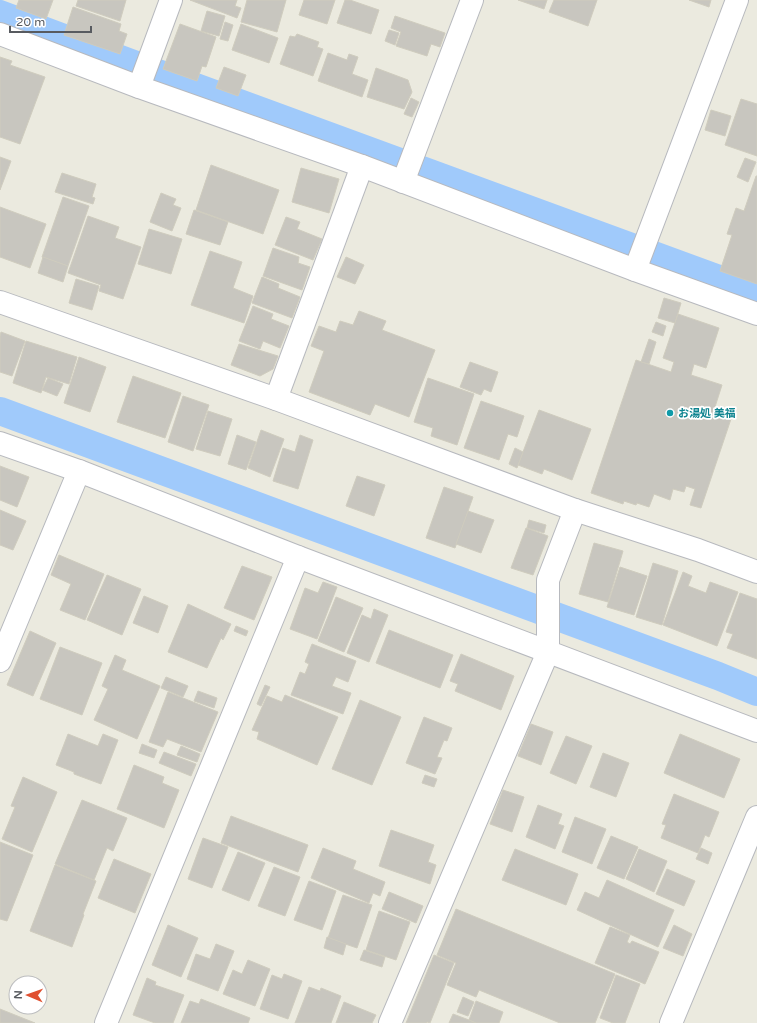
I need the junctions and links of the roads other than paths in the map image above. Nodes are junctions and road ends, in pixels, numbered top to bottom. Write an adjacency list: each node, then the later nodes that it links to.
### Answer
1 (171, 0): 5 (street)
2 (472, 0): 7 (street)
3 (737, 0): 8 (street)
4 (0, 34): 5 (street)
5 (139, 87): 6 (street)
6 (362, 166): 7 (street); 11 (street)
7 (403, 182): 8 (street)
8 (635, 270): 10 (street)
9 (0, 302): 11 (street)
10 (757, 314)
11 (276, 399): 14 (street)
12 (0, 443): 13 (street)
13 (79, 471): 15 (street); 18 (street)
14 (575, 510): 16 (street); 17 (street)
15 (298, 558): 17 (street); 21 (street)
16 (757, 572)
17 (548, 652): 19 (street); 22 (street)
18 (0, 661)
19 (757, 731)
20 (757, 817): 23 (street)
21 (106, 1023)
22 (390, 1023)
23 (671, 1023)

